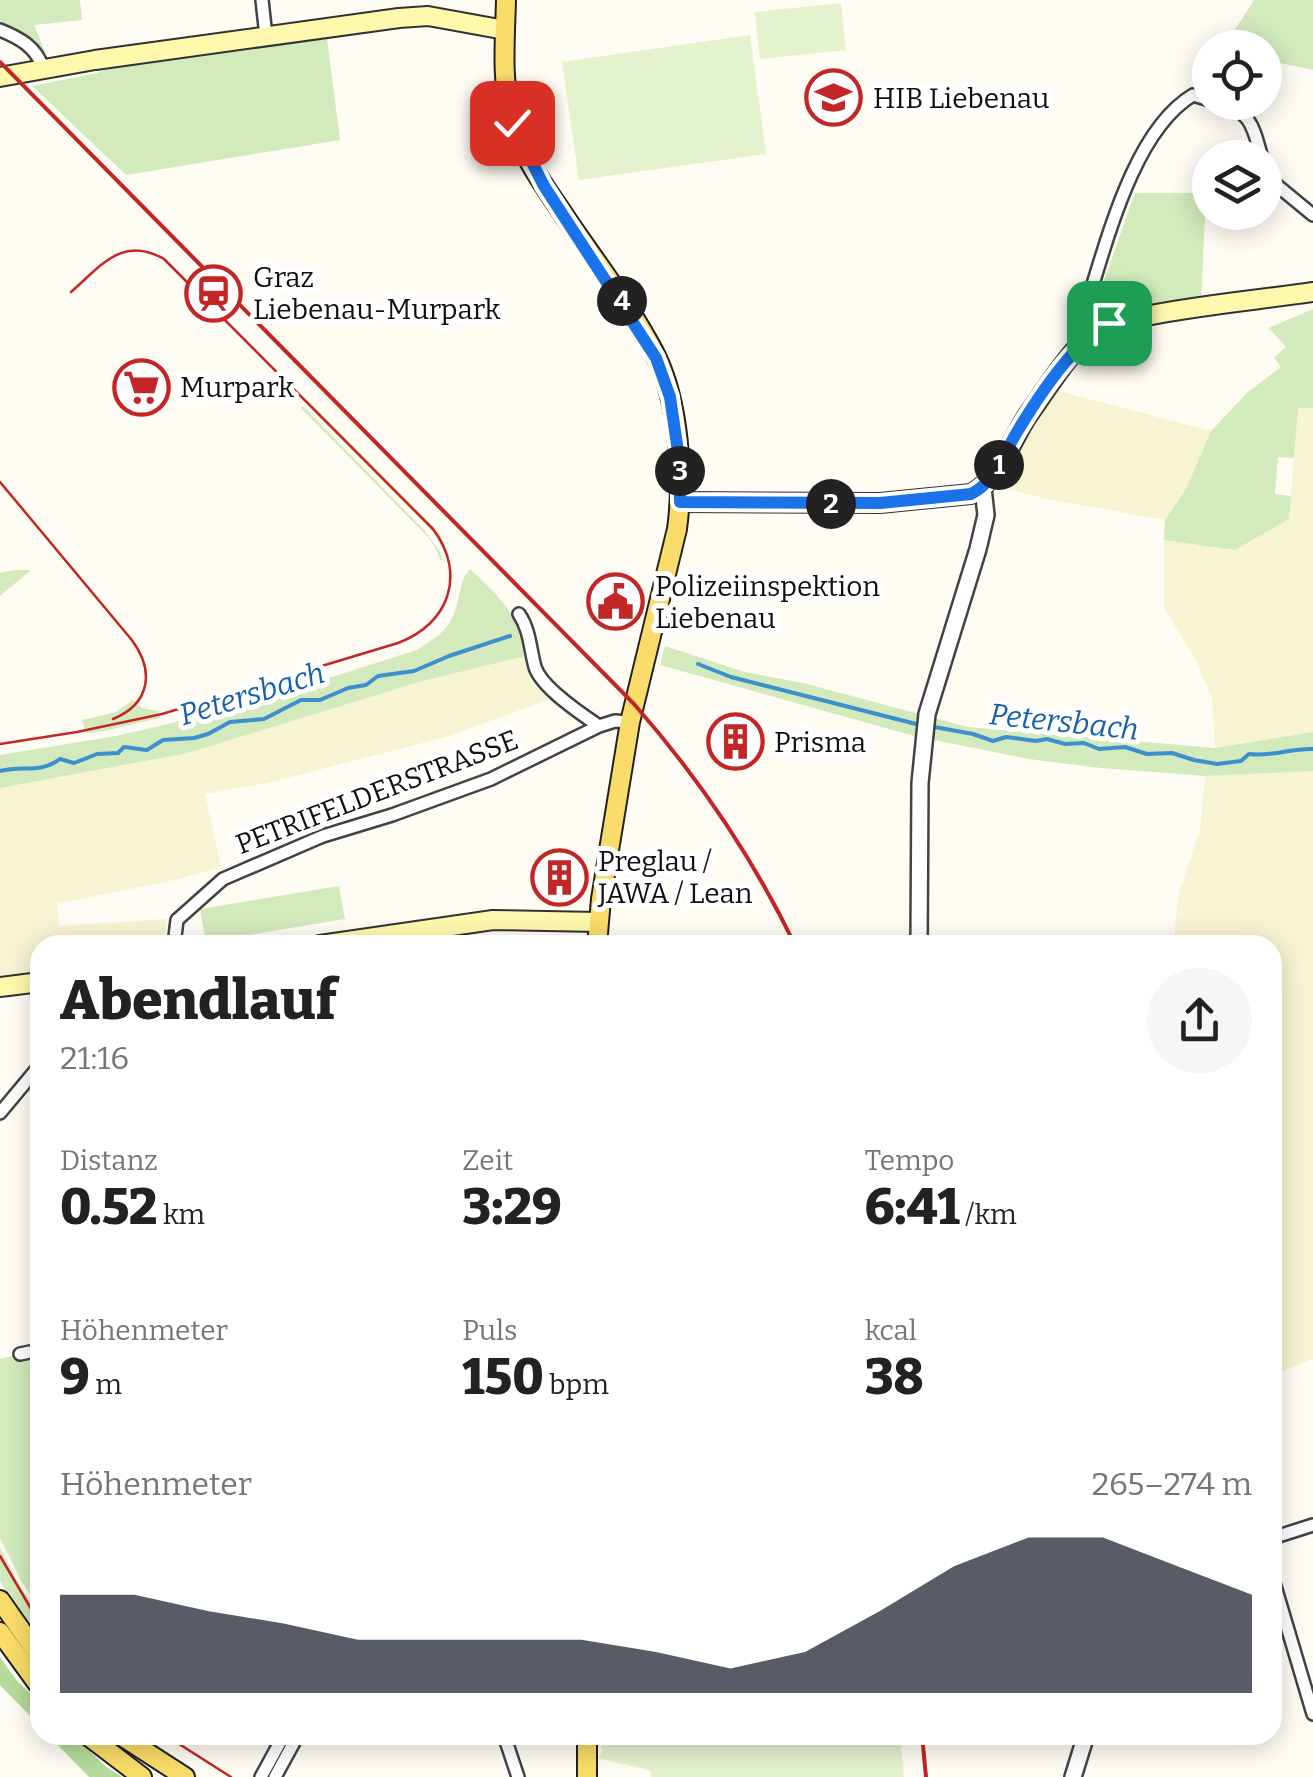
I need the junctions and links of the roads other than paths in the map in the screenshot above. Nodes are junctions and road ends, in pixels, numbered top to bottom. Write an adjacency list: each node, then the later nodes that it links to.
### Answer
1 (262, 0): 5 (street)
2 (506, 0): 4 (main road)
3 (0, 30): 6 (street)
4 (504, 30): 5 (main road); 14 (main road)
5 (266, 36): 6 (main road)
6 (43, 68): 7 (main road)
7 (0, 78)
8 (1192, 96): 12 (street)
9 (1282, 187): 10 (street)
10 (1313, 216)
11 (1313, 292): 12 (main road)
12 (1091, 333): 13 (main road)
13 (983, 488): 14 (main road); 22 (street)
14 (680, 502): 16 (main road)
15 (519, 614): 17 (street)
16 (630, 722): 17 (street, PETRIFELDERSTRASSE); 18 (main road)
17 (599, 726): 19 (street, PETRIFELDERSTRASSE)
18 (598, 922): 20 (main road); 21 (main road)
19 (175, 935)
20 (389, 935)
21 (597, 935)
22 (919, 935)
23 (30, 983): 24 (main road)
24 (0, 986)
25 (30, 1078): 26 (street)
26 (0, 1112)
27 (30, 1352): 28 (street)
28 (20, 1354)
29 (1313, 1525): 30 (street)
30 (1282, 1535)
31 (0, 1600): 34 (main road)
32 (1282, 1610): 36 (street)
33 (0, 1632): 35 (main road)
34 (30, 1643)
35 (30, 1673)
36 (1313, 1714)
37 (100, 1745): 44 (main road)
38 (135, 1745): 45 (main road)
39 (279, 1745): 46 (street)
40 (293, 1745): 47 (street)
41 (507, 1745): 48 (street)
42 (587, 1745): 49 (main road)
43 (1083, 1745): 50 (street)
44 (142, 1777)
45 (185, 1777)
46 (261, 1777)
47 (275, 1777)
48 (518, 1777)
49 (587, 1777)
50 (1073, 1777)

